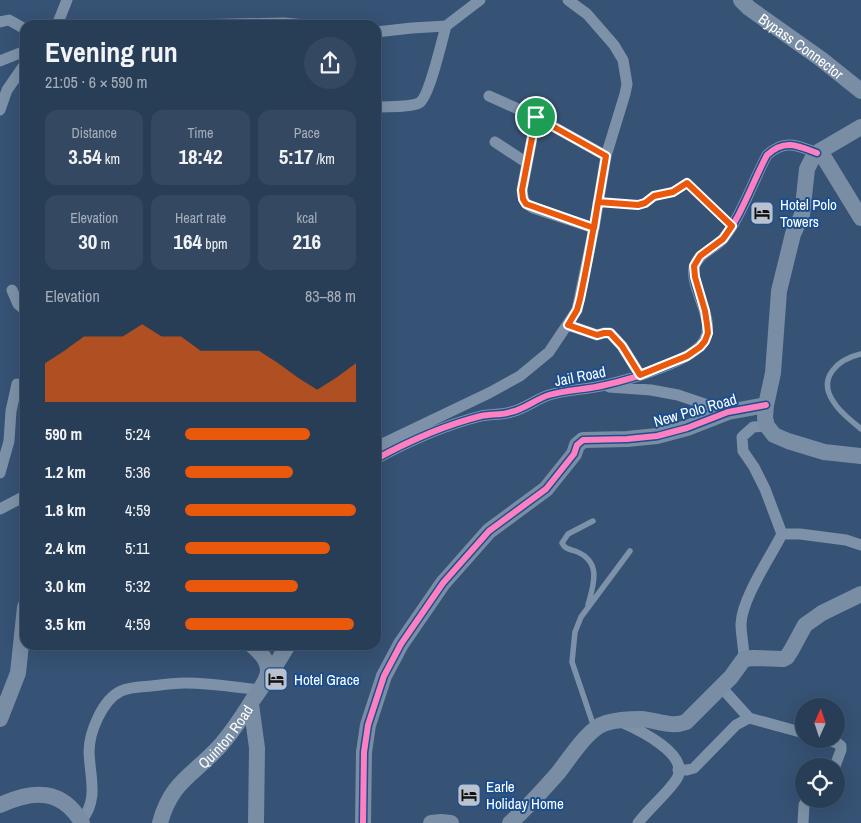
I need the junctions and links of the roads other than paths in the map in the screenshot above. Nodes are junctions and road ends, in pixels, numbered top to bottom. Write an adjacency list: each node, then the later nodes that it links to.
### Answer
1 (68, 0): 5 (street)
2 (480, 0): 8 (street)
3 (568, 0): 21 (street)
4 (741, 0): 13 (street, Bypass Connector)
5 (60, 20)
6 (0, 22): 7 (street)
7 (20, 26)
8 (446, 26): 9 (street); 15 (street)
9 (381, 31)
10 (20, 57): 11 (street)
11 (0, 61)
12 (20, 62): 16 (street)
13 (861, 91)
14 (489, 96): 17 (street)
15 (381, 107)
16 (0, 110)
17 (536, 117): 21 (street); 22 (street)
18 (861, 127): 20 (street)
19 (495, 142): 22 (street)
20 (818, 152): 24 (street); 25 (street, Jail Road); 34 (street)
21 (606, 156): 23 (street)
22 (527, 163): 26 (street)
23 (598, 202): 25 (lane); 26 (street)
24 (861, 218)
25 (732, 226): 31 (street, Jail Road)
26 (594, 228): 29 (street)
27 (12, 290): 28 (street)
28 (20, 306)
29 (568, 325): 31 (street); 38 (street)
30 (861, 354): 37 (lane)
31 (640, 375): 33 (street, Jail Road)
32 (17, 384): 41 (street)
33 (600, 386): 35 (street); 40 (street, Jail Road)
34 (766, 405): 35 (street, New Polo Road); 36 (street)
35 (728, 412): 68 (street, New Polo Road)
36 (767, 426): 39 (street); 45 (street)
37 (861, 429)
38 (381, 445)
39 (861, 456)
40 (381, 457)
41 (0, 474)
42 (20, 499): 43 (street)
43 (0, 509)
44 (593, 521): 49 (lane)
45 (782, 534): 46 (street); 53 (street)
46 (861, 545)
47 (630, 551): 49 (lane)
48 (861, 594): 53 (street)
49 (587, 610): 60 (lane)
50 (20, 650): 58 (street)
51 (257, 650): 54 (street, Quinton Road)
52 (285, 650): 54 (street)
53 (744, 659): 55 (street)
54 (261, 688): 56 (street, Quinton Road); 65 (street)
55 (722, 688): 57 (street); 59 (street)
56 (251, 704): 66 (street, Quinton Road); 67 (street)
57 (749, 718): 61 (street); 62 (street)
58 (0, 719)
59 (619, 721): 60 (street); 62 (street)
60 (595, 729): 71 (street)
61 (795, 731)
62 (678, 770): 72 (street)
63 (0, 805): 65 (street)
64 (804, 808): 73 (street)
65 (81, 822)
66 (160, 823)
67 (256, 823)
68 (363, 823)
69 (431, 823): 70 (street)
70 (452, 823)
71 (510, 823)
72 (638, 823)
73 (803, 823)

